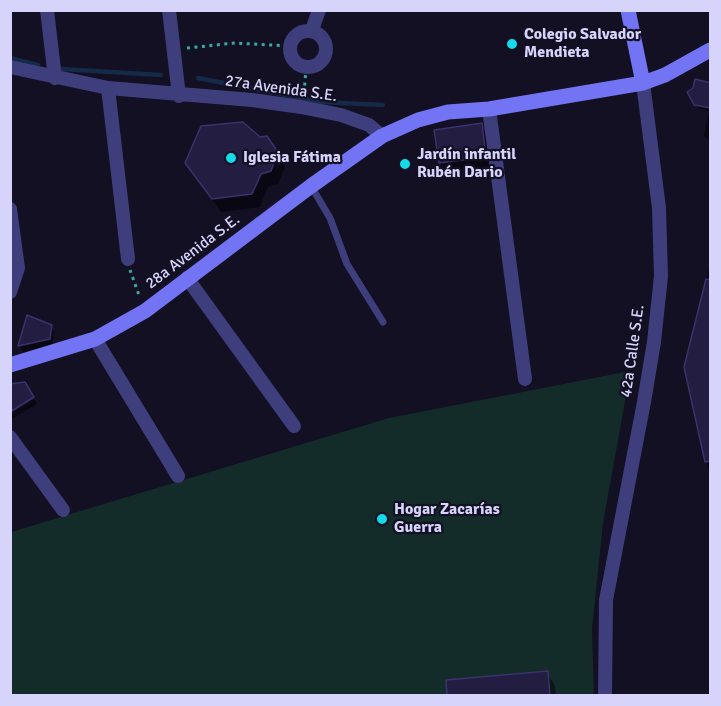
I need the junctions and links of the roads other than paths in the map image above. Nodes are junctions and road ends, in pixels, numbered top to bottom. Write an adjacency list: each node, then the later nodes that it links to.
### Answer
1 (47, 10): 8 (street)
2 (168, 10): 11 (street)
3 (319, 10): 5 (street)
4 (628, 10): 9 (street, 42a Calle S.E.)
5 (312, 30): 5 (street)
6 (711, 50): 9 (street)
7 (10, 67): 8 (street, 27a Avenida S.E.)
8 (55, 76): 10 (street, 27a Avenida S.E.)
9 (644, 82): 12 (street); 27 (street, 42a Calle S.E.)
10 (108, 88): 11 (street, 27a Avenida S.E.); 16 (street)
11 (179, 96): 13 (street, 27a Avenida S.E.)
12 (489, 109): 13 (street); 22 (street)
13 (382, 136): 14 (street, 28a Avenida S.E.)
14 (311, 186): 17 (street, 28a Avenida S.E.); 19 (lane)
15 (10, 209): 18 (street)
16 (128, 259)
17 (187, 278): 20 (street, 28a Avenida S.E.); 23 (street)
18 (10, 292)
19 (383, 322)
20 (95, 339): 21 (street, 28a Avenida S.E.); 25 (street)
21 (10, 365)
22 (525, 379)
23 (294, 426)
24 (10, 437): 26 (street)
25 (178, 476)
26 (63, 510)
27 (605, 696)

